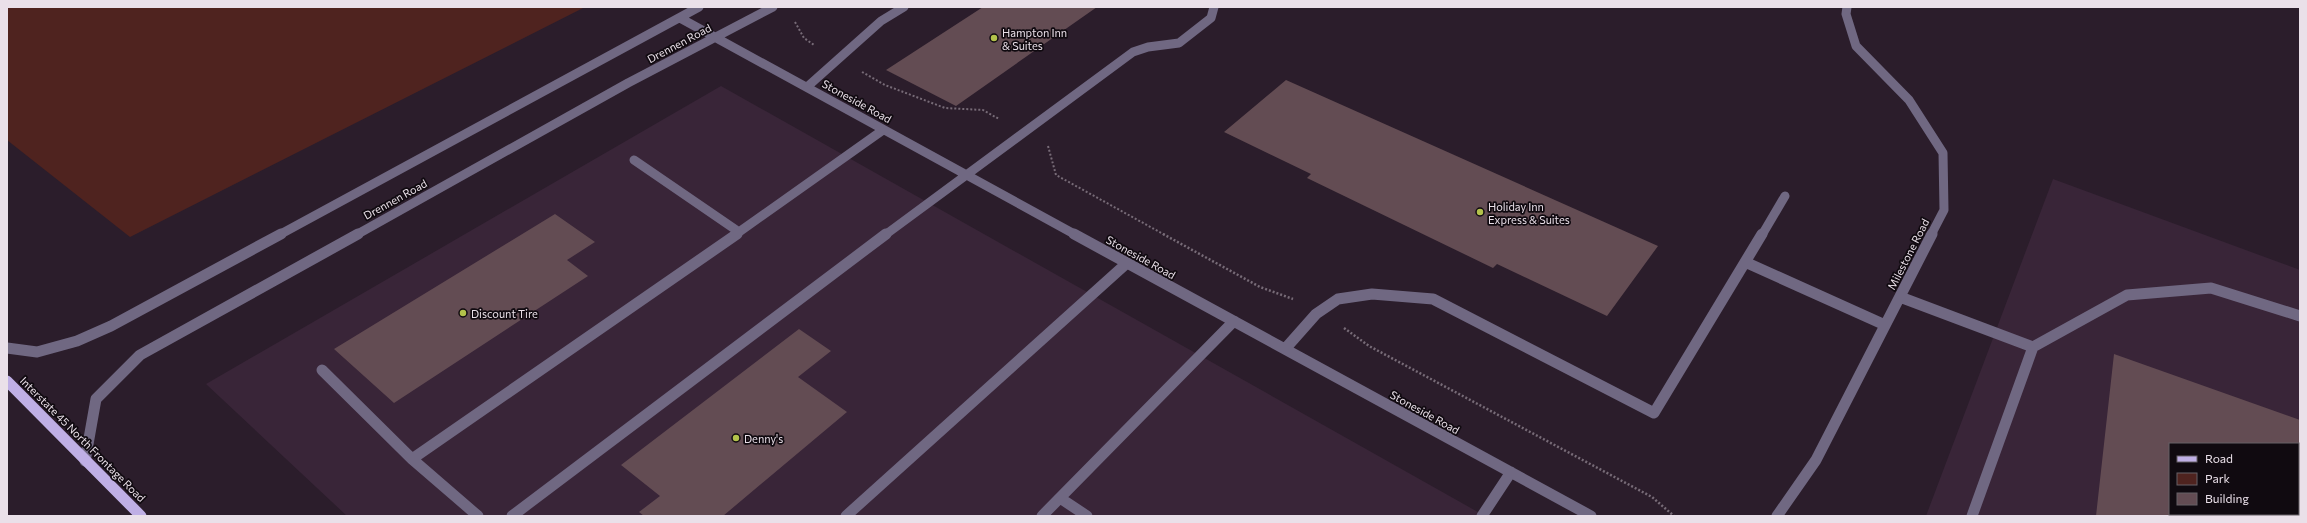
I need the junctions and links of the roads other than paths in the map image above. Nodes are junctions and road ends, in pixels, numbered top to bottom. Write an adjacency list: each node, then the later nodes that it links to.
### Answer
1 (699, 7): 6 (street, Drennen Road)
2 (773, 7): 7 (street, Drennen Road)
3 (904, 7): 8 (street)
4 (1214, 7): 11 (street)
5 (1847, 7): 16 (street, Milestone Road)
6 (680, 18): 7 (street, Stoneside Road); 21 (street, Drennen Road)
7 (716, 37): 8 (street, Stoneside Road); 26 (street, Drennen Road)
8 (807, 87): 9 (street, Stoneside Road)
9 (883, 130): 11 (street, Stoneside Road); 13 (street)
10 (634, 160): 13 (street)
11 (965, 174): 14 (street, Stoneside Road); 31 (street)
12 (1785, 196): 15 (street)
13 (739, 232): 25 (street)
14 (1127, 262): 18 (street, Stoneside Road); 32 (street)
15 (1745, 262): 19 (street); 22 (street)
16 (1900, 296): 19 (street, Milestone Road); 20 (street)
17 (2300, 316): 20 (street)
18 (1234, 321): 22 (street, Stoneside Road); 28 (street)
19 (1885, 325): 37 (street, Milestone Road)
20 (2033, 347): 38 (street)
21 (7, 348)
22 (1285, 349): 27 (street, Stoneside Road)
23 (322, 370): 25 (street)
24 (7, 381): 26 (main road, Interstate 45 North Frontage Road)
25 (412, 459): 30 (street)
26 (85, 461): 29 (main road, Interstate 45 North Frontage Road)
27 (1511, 472): 35 (street); 36 (street, Stoneside Road)
28 (1060, 498): 33 (street); 34 (street)
29 (141, 516)
30 (478, 516)
31 (512, 516)
32 (846, 516)
33 (1042, 516)
34 (1087, 516)
35 (1482, 516)
36 (1591, 516)
37 (1777, 516)
38 (1972, 516)

